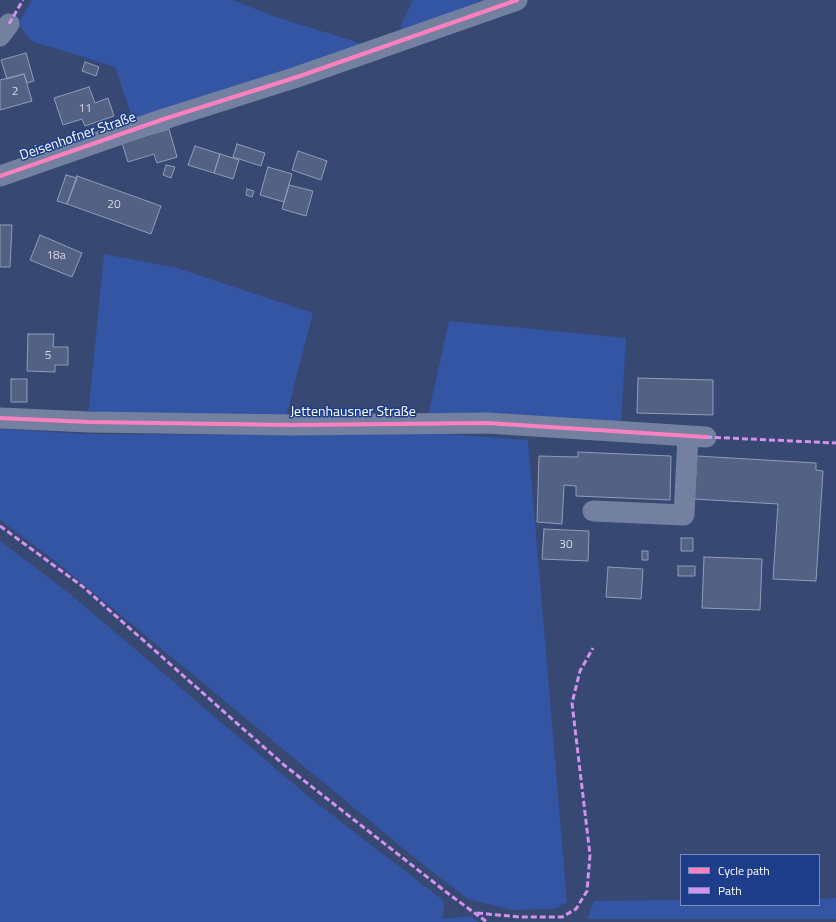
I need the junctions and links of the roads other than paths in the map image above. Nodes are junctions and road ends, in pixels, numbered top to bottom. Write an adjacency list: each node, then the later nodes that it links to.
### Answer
1 (517, 0): 2 (street, Deisenhofner Straße)
2 (0, 176)
3 (0, 418): 4 (street, Jettenhausner Straße)
4 (593, 511)

